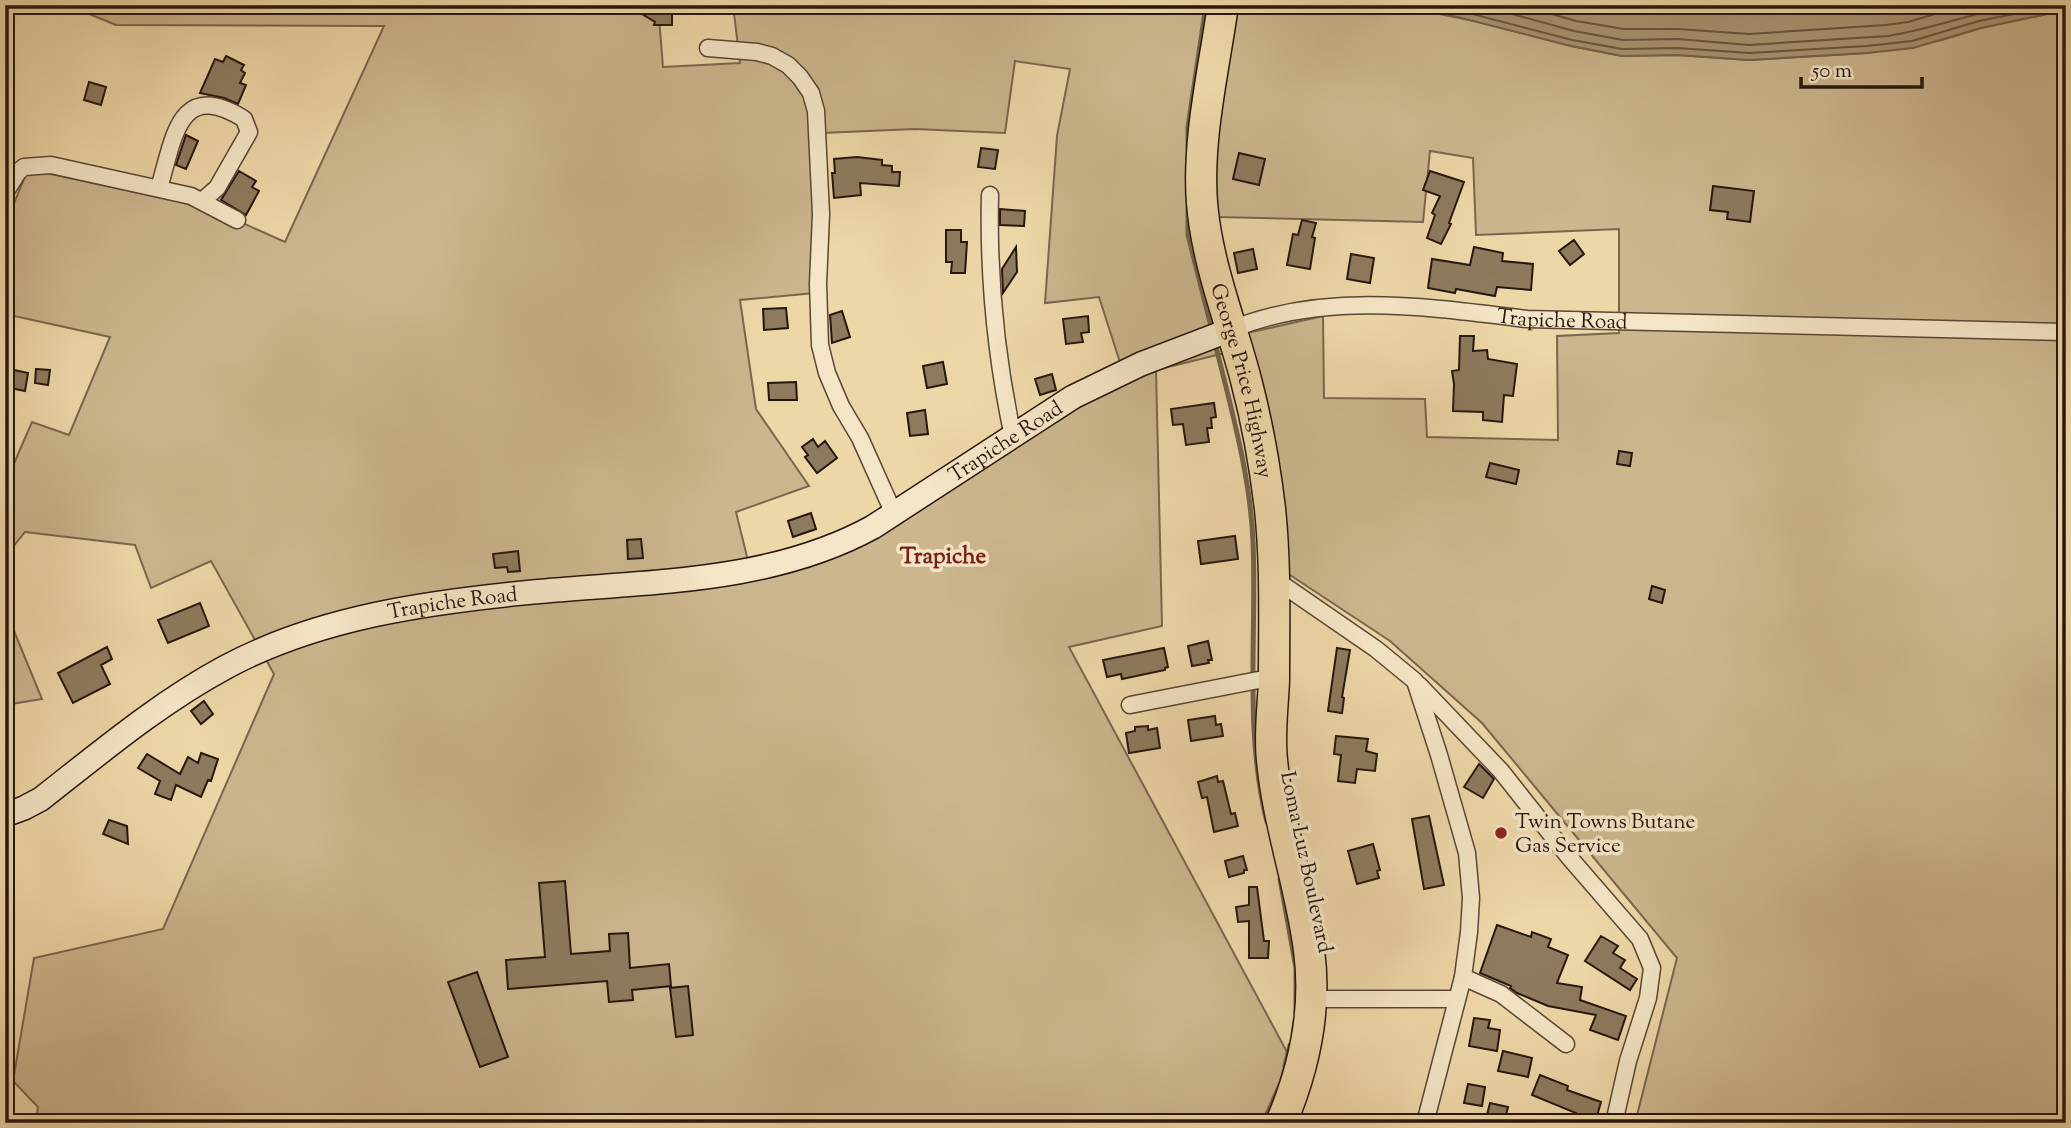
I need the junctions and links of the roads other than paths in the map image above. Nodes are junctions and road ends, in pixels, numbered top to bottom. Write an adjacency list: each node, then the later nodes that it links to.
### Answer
1 (1223, 5): 8 (highway, George Price Highway)
2 (708, 48): 11 (street)
3 (159, 188): 4 (street); 6 (street); 6 (street)
4 (5, 194)
5 (990, 195): 10 (street)
6 (202, 201): 7 (street)
7 (237, 220)
8 (1230, 330): 9 (street, Trapiche Road); 10 (street, Trapiche Road); 12 (highway, George Price Highway)
9 (2066, 331)
10 (1013, 437): 11 (street, Trapiche Road)
11 (894, 514): 16 (street, Trapiche Road)
12 (1273, 578): 13 (highway, George Price Highway); 14 (street)
13 (1274, 680): 15 (street); 18 (highway, Loma Luz Boulevard)
14 (1415, 681): 17 (street); 24 (street)
15 (1130, 705)
16 (5, 815)
17 (1462, 977): 19 (street); 20 (street)
18 (1320, 999): 19 (street); 21 (highway); 22 (highway, Loma Luz Boulevard)
19 (1457, 999): 23 (street)
20 (1566, 1044)
21 (1281, 1123)
22 (1299, 1123)
23 (1425, 1123)
24 (1614, 1123)

